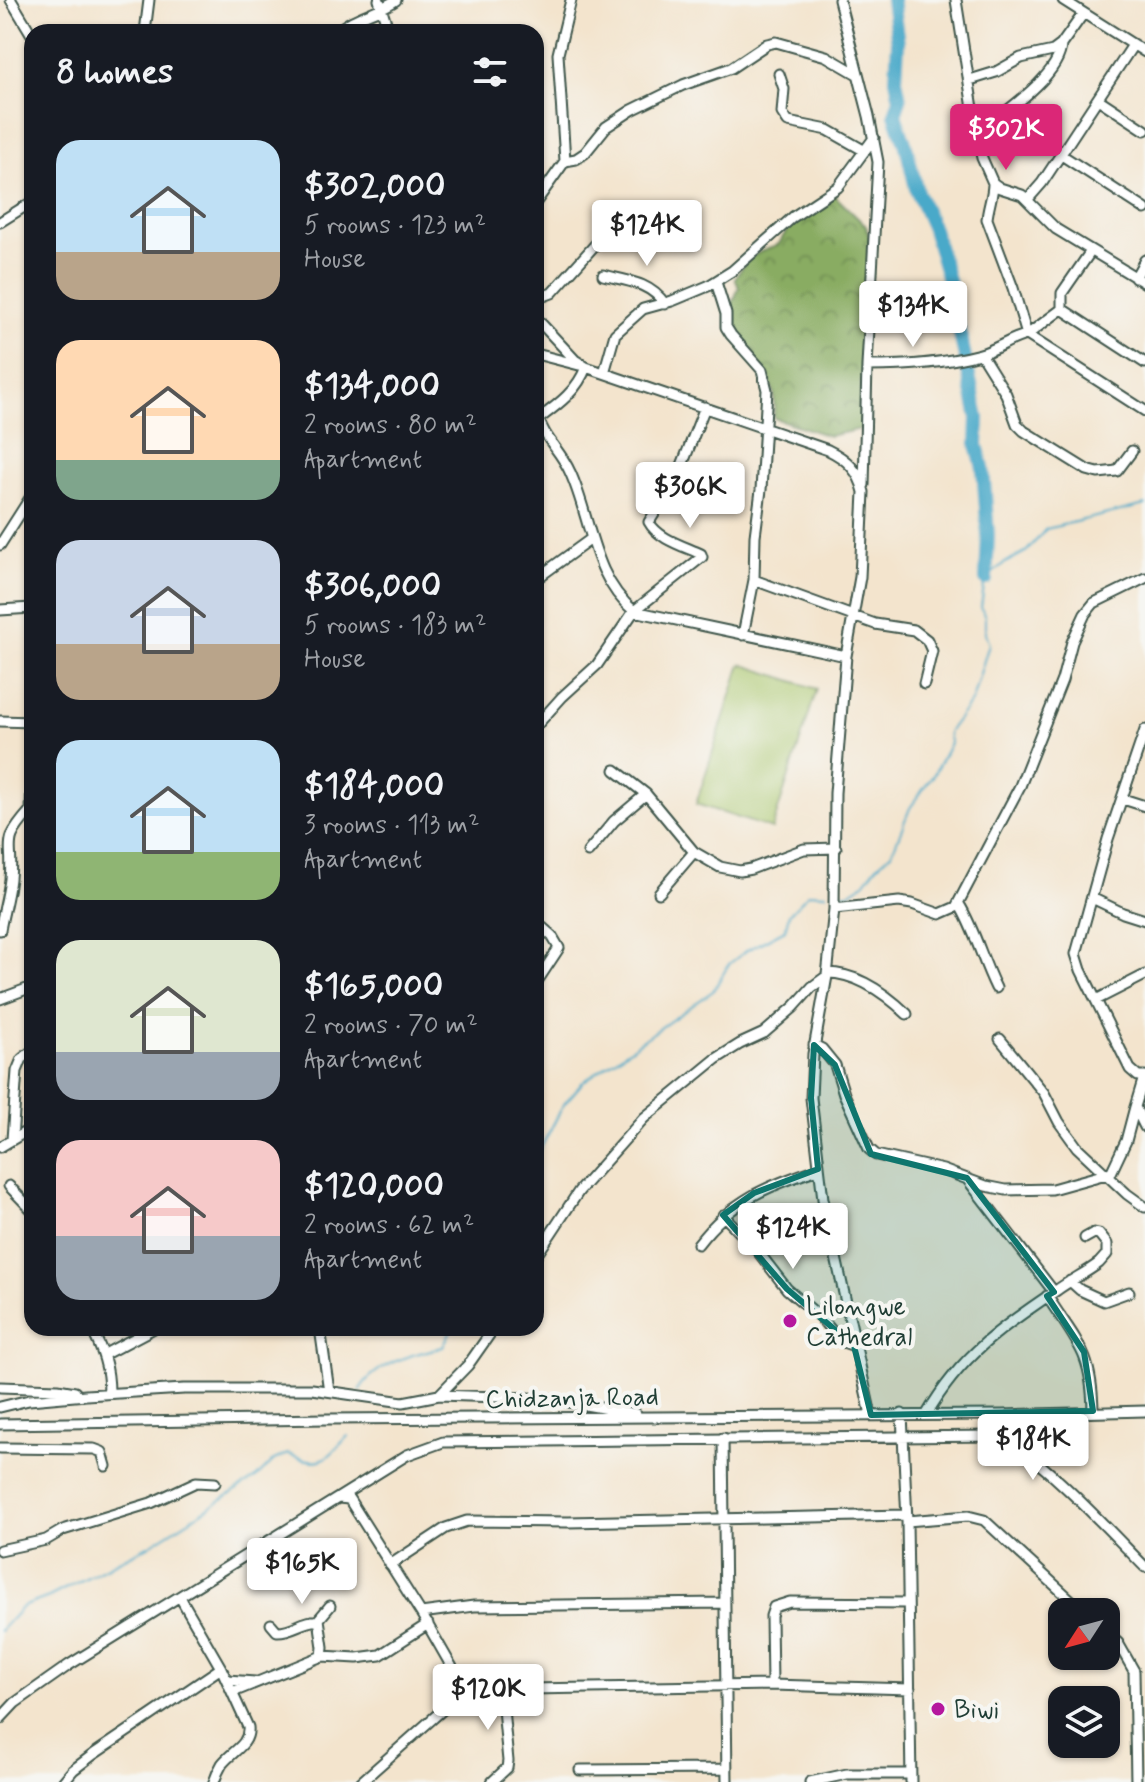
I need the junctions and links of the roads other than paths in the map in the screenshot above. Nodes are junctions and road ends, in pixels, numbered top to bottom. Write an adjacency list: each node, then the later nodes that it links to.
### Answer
1 (11, 0): 10 (street)
2 (149, 0): 11 (street)
3 (396, 0): 8 (street)
4 (571, 0): 26 (street)
5 (839, 0): 18 (street)
6 (956, 0): 19 (street)
7 (1063, 0): 9 (street)
8 (380, 5): 12 (street); 13 (street)
9 (1083, 14): 14 (street); 15 (street)
10 (25, 24)
11 (146, 24)
12 (348, 24)
13 (386, 24)
14 (1061, 45): 19 (street); 22 (street)
15 (1133, 45): 16 (street); 20 (street)
16 (1145, 52)
17 (779, 74): 24 (street)
18 (857, 74): 23 (street); 26 (street)
19 (970, 80): 22 (street)
20 (1098, 99): 21 (street); 25 (street)
21 (1145, 130)
22 (977, 134): 27 (street)
23 (874, 138): 24 (street); 48 (street)
24 (865, 151): 38 (street)
25 (1060, 154): 29 (street); 31 (street)
26 (565, 161): 28 (street)
27 (993, 183): 29 (street); 43 (street)
28 (544, 191)
29 (1028, 199): 34 (street)
30 (24, 207): 32 (street)
31 (1145, 209)
32 (0, 222)
33 (651, 231): 39 (street)
34 (1091, 251): 37 (street); 41 (street)
35 (1145, 260): 37 (street)
36 (603, 275): 40 (street)
37 (1140, 280)
38 (716, 282): 40 (street); 53 (street)
39 (544, 296)
40 (665, 304): 49 (street)
41 (1062, 309): 43 (street); 46 (street)
42 (544, 326): 47 (street)
43 (1027, 335): 45 (street); 51 (street)
44 (544, 356): 47 (street)
45 (971, 356): 48 (street); 55 (street)
46 (1145, 363)
47 (583, 366): 49 (street); 52 (street)
48 (867, 366): 56 (street)
49 (604, 373): 50 (street)
50 (705, 407): 53 (street); 65 (street)
51 (1145, 411)
52 (544, 413)
53 (767, 429): 56 (street); 62 (street)
54 (544, 433): 58 (street)
55 (1132, 451)
56 (864, 492): 66 (street)
57 (24, 508): 59 (street)
58 (591, 539): 60 (street); 65 (street)
59 (0, 545)
60 (544, 573)
61 (1145, 578): 85 (street)
62 (754, 580): 66 (street); 67 (street)
63 (24, 608): 64 (street)
64 (0, 610)
65 (634, 611): 67 (street); 70 (street)
66 (854, 615): 68 (street); 69 (street)
67 (743, 635): 68 (street)
68 (846, 656): 79 (street)
69 (924, 684)
70 (544, 717)
71 (0, 721): 72 (street)
72 (24, 722)
73 (1145, 730): 76 (street)
74 (615, 770): 75 (street)
75 (646, 794): 80 (street); 81 (street)
76 (1123, 799): 77 (street); 84 (street)
77 (1145, 806)
78 (24, 819): 82 (street)
79 (836, 848): 81 (street); 86 (street)
80 (588, 852)
81 (694, 852): 83 (street)
82 (4, 861): 89 (street)
83 (659, 893)
84 (1092, 898): 87 (street); 96 (street)
85 (959, 904): 86 (street); 93 (street)
86 (834, 909): 91 (street)
87 (1145, 920)
88 (544, 929): 90 (street)
89 (0, 930)
90 (544, 971)
91 (827, 975): 97 (street); 99 (street); 115 (street)
92 (1145, 975): 96 (street)
93 (996, 988)
94 (24, 990): 95 (street)
95 (0, 999)
96 (1096, 1000): 101 (street)
97 (907, 1014)
98 (1000, 1039): 108 (street)
99 (814, 1045): 107 (street); 109 (street)
100 (24, 1057): 105 (street)
101 (1144, 1076): 102 (street)
102 (1135, 1107): 103 (street); 108 (street)
103 (1145, 1127)
104 (24, 1132): 105 (street)
105 (12, 1139): 106 (street)
106 (0, 1147)
107 (818, 1169): 113 (street); 124 (street)
108 (1107, 1176): 109 (street); 112 (street)
109 (967, 1178): 119 (street)
110 (9, 1186): 111 (street)
111 (24, 1202)
112 (1145, 1207)
113 (723, 1215): 116 (street); 124 (street)
114 (1085, 1238): 117 (street)
115 (544, 1244)
116 (698, 1244)
117 (1070, 1281): 118 (street); 119 (street)
118 (1129, 1292)
119 (1051, 1294): 132 (street); 135 (street)
120 (95, 1336): 125 (street)
121 (139, 1336): 125 (street)
122 (321, 1336): 127 (street)
123 (488, 1336): 130 (street)
124 (854, 1346): 136 (street)
125 (105, 1354): 128 (street)
126 (0, 1387): 129 (street)
127 (329, 1391): 128 (street); 130 (street)
128 (109, 1393): 129 (street)
129 (86, 1395): 131 (street)
130 (439, 1395): 137 (street)
131 (0, 1407)
132 (1093, 1411): 133 (street, Chidzanja Road); 135 (street, Chidzanja Road)
133 (1145, 1411)
134 (902, 1414): 135 (street, Chidzanja Road); 136 (street, Chidzanja Road); 139 (street)
135 (927, 1414)
136 (871, 1415): 137 (street, Chidzanja Road)
137 (653, 1418): 138 (street, Chidzanja Road)
138 (0, 1424)
139 (903, 1435): 140 (street); 145 (street); 149 (street)
140 (723, 1438): 144 (street); 146 (street)
141 (0, 1448): 142 (street)
142 (106, 1466)
143 (215, 1483): 147 (street)
144 (338, 1498): 148 (street); 150 (street)
145 (906, 1518): 146 (street); 151 (street); 153 (street)
146 (723, 1519): 148 (street); 152 (street)
147 (0, 1550)
148 (390, 1565): 155 (street)
149 (1145, 1567)
150 (180, 1597): 161 (street); 170 (street)
151 (1069, 1598)
152 (723, 1603): 155 (street); 165 (street)
153 (908, 1603): 164 (street); 167 (street)
154 (330, 1606): 156 (street)
155 (421, 1613): 158 (street)
156 (319, 1621): 157 (street); 160 (street)
157 (271, 1624)
158 (428, 1624): 160 (street); 168 (street)
159 (1120, 1646): 180 (street)
160 (322, 1656): 163 (street)
161 (221, 1668): 162 (street); 174 (street)
162 (227, 1680): 163 (street); 169 (street)
163 (258, 1682): 169 (street)
164 (772, 1685): 165 (street); 167 (street)
165 (724, 1686): 166 (street); 171 (street)
166 (501, 1688): 168 (street); 177 (street)
167 (910, 1689): 173 (street)
168 (465, 1690): 176 (street)
169 (233, 1692): 175 (street)
170 (0, 1719)
171 (727, 1769): 172 (street); 178 (street)
172 (580, 1770)
173 (911, 1778): 179 (street)
174 (63, 1782)
175 (214, 1782)
176 (361, 1782)
177 (492, 1782)
178 (727, 1782)
179 (810, 1782)
180 (1136, 1782)

